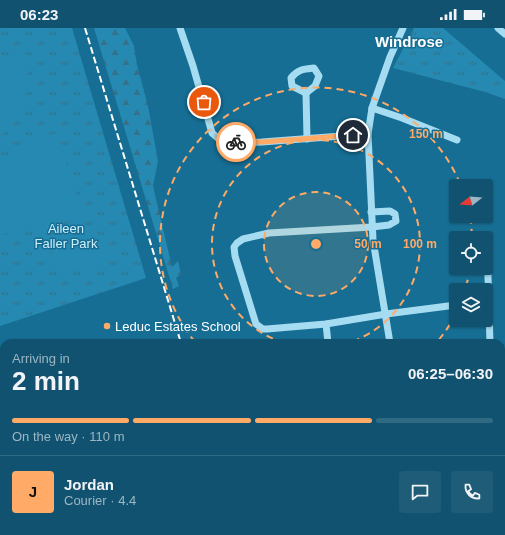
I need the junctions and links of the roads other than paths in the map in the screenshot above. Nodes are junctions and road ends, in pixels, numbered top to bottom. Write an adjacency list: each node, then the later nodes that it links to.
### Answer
1 (180, 28): 8 (street)
2 (402, 28): 6 (street)
3 (498, 28): 4 (street)
4 (505, 34)
5 (306, 93): 8 (street)
6 (372, 108): 7 (street); 9 (street)
7 (368, 134): 8 (street); 10 (street)
8 (307, 139)
9 (457, 140)
10 (371, 212): 11 (street); 11 (street)
11 (372, 227): 13 (street); 14 (street)
12 (449, 306): 13 (street)
13 (386, 314): 14 (street); 17 (street)
14 (326, 324): 16 (street)
15 (489, 327): 18 (street)
16 (328, 339)
17 (389, 339)
18 (490, 339)

